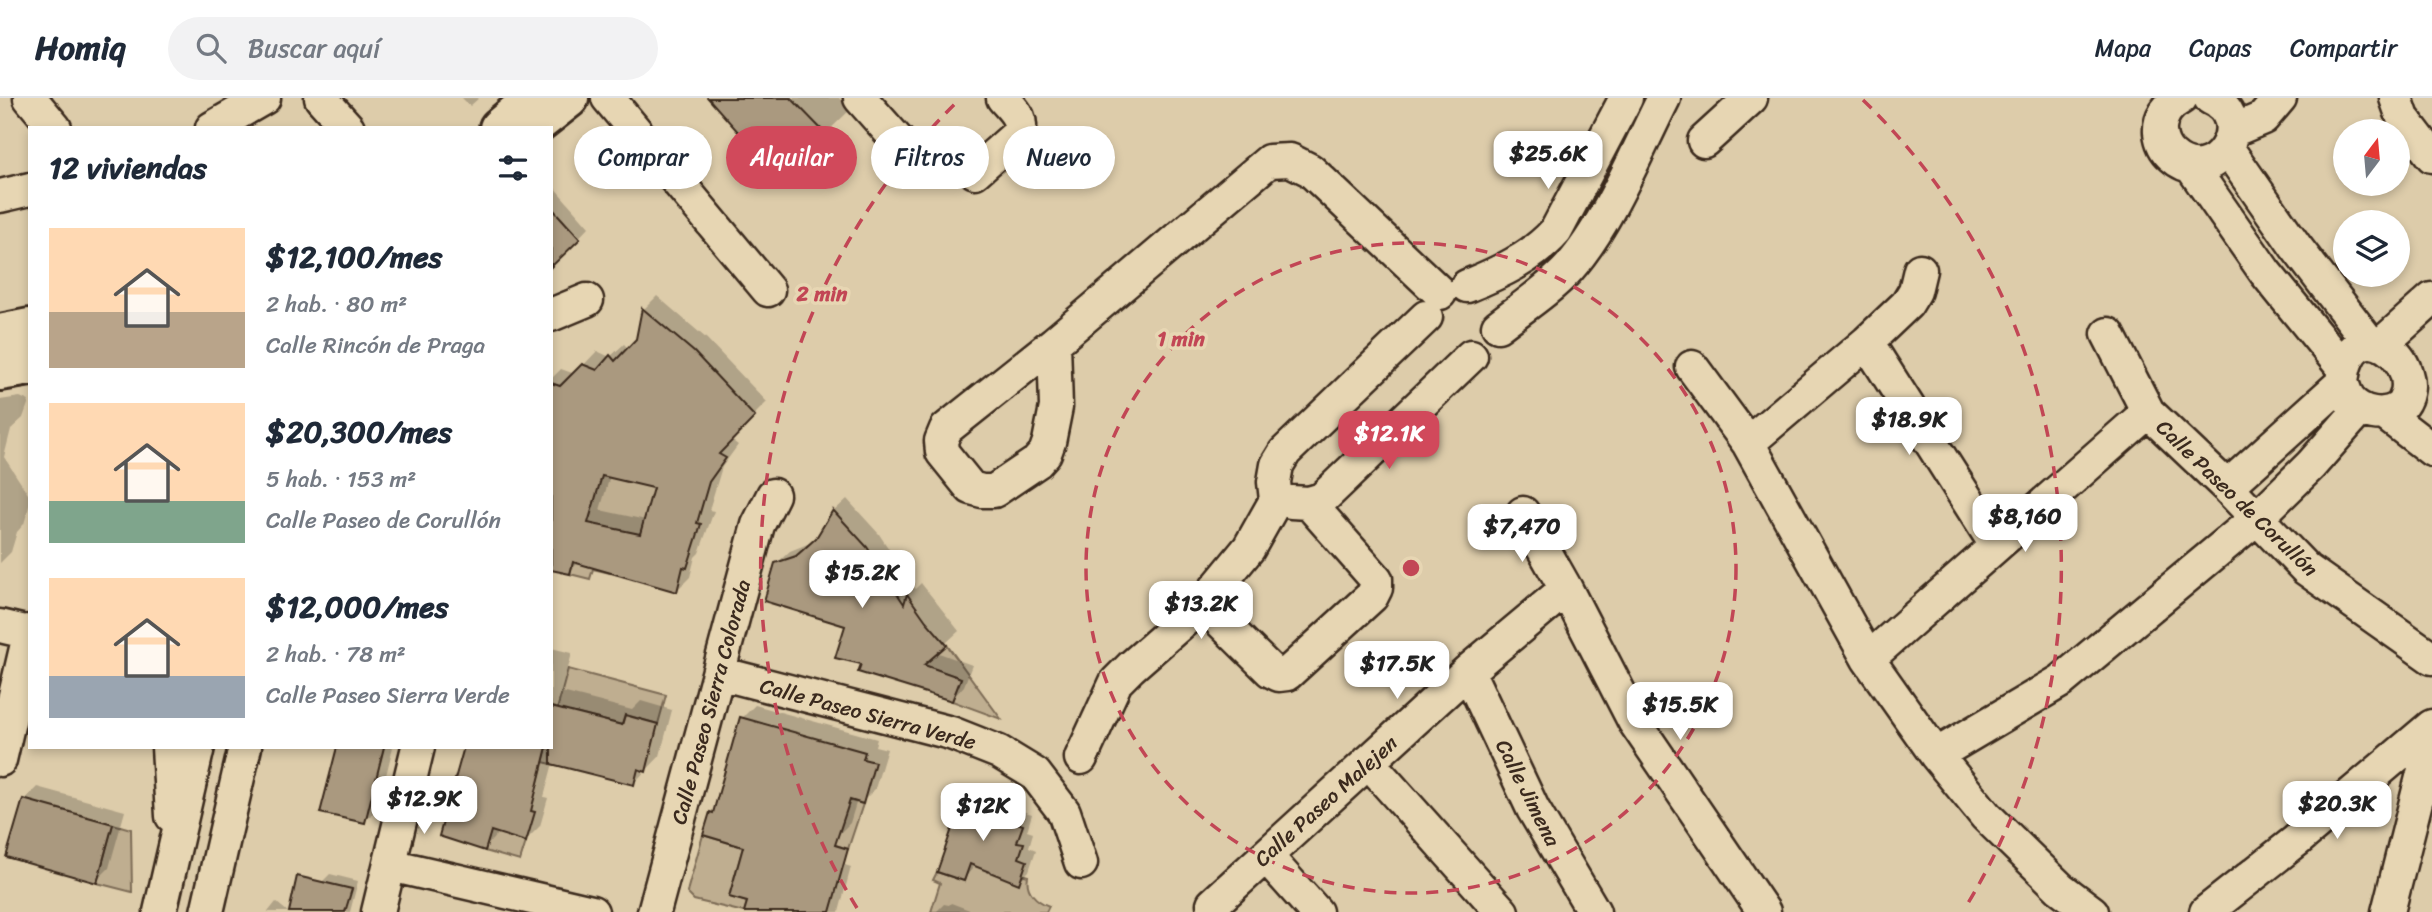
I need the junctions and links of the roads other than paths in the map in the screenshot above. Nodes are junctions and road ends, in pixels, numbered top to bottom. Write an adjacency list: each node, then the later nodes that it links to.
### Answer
1 (30, 98): 17 (street)
2 (264, 98): 18 (street)
3 (321, 98): 19 (street)
4 (534, 98): 20 (main road)
5 (569, 98): 21 (main road)
6 (608, 98): 31 (street)
7 (860, 98): 22 (street)
8 (1003, 98): 26 (street)
9 (1626, 98): 32 (street)
10 (1664, 98): 36 (street)
11 (1751, 98): 24 (street)
12 (2181, 98): 16 (street)
13 (2214, 98): 23 (street)
14 (2280, 98): 23 (street)
15 (2396, 98): 25 (street)
16 (2158, 111): 27 (street)
17 (53, 126)
18 (215, 126)
19 (346, 126)
20 (501, 126)
21 (534, 126)
22 (885, 126)
23 (2230, 140): 27 (street); 41 (street)
24 (1704, 141)
25 (2432, 156)
26 (989, 160)
27 (2191, 166): 47 (street)
28 (28, 189): 29 (street)
29 (0, 196)
30 (1920, 270): 40 (street)
31 (768, 290)
32 (1444, 299): 36 (street); 42 (street); 43 (street); 55 (street)
33 (2432, 299): 41 (street)
34 (587, 300): 35 (street)
35 (553, 314)
36 (1497, 326): 43 (street)
37 (28, 328): 38 (main road)
38 (0, 334)
39 (2108, 334): 50 (street, Calle Paseo de Corullón)
40 (1867, 342): 51 (street); 59 (street)
41 (2377, 342): 47 (street); 48 (street)
42 (1054, 343): 42 (street)
43 (1471, 356): 56 (street)
44 (28, 366): 46 (main road)
45 (1692, 367): 51 (street)
46 (0, 371)
47 (2343, 375): 49 (street); 53 (street)
48 (2422, 378): 49 (street)
49 (2372, 411): 52 (street); 58 (street)
50 (2148, 412): 53 (street, Calle Paseo de Corullón); 59 (street)
51 (1748, 443): 66 (street)
52 (2432, 450)
53 (2227, 487): 58 (street, Calle Paseo de Corullón)
54 (773, 495): 68 (street, Calle Paseo Sierra Colorada)
55 (1276, 500): 56 (street); 61 (street)
56 (1309, 503): 61 (street)
57 (1523, 513): 60 (street)
58 (2257, 518): 65 (street, Calle Paseo de Corullón); 76 (street)
59 (1996, 545): 66 (street)
60 (1566, 589): 67 (street, Calle Paseo Malejen); 93 (street)
61 (1203, 604): 77 (street)
62 (0, 626): 63 (street)
63 (28, 632)
64 (28, 638): 69 (street)
65 (2432, 658)
66 (1868, 659): 76 (street)
67 (1468, 671): 79 (street, Calle Paseo Malejen); 92 (street, Calle Jimena)
68 (719, 673): 82 (street, Calle Paseo Sierra Verde); 89 (street, Calle Paseo Sierra Colorada)
69 (16, 676): 78 (street)
70 (2432, 726): 95 (street)
71 (2432, 738): 96 (street)
72 (168, 749): 80 (street)
73 (198, 749): 80 (street)
74 (246, 749): 86 (street)
75 (418, 749): 83 (street)
76 (1936, 755): 94 (street)
77 (1081, 758)
78 (0, 760)
79 (1368, 762): 81 (street, Calle Paseo Malejen); 91 (street)
80 (174, 848): 85 (street)
81 (1266, 856): 84 (street, Calle Paseo Malejen); 90 (street)
82 (1081, 863)
83 (390, 865): 87 (street); 88 (street)
84 (1213, 904)
85 (160, 912)
86 (207, 912)
87 (378, 912)
88 (592, 912)
89 (654, 912)
90 (1316, 912)
91 (1502, 912)
92 (1594, 912)
93 (1764, 912)
94 (2092, 912)
95 (2206, 912)
96 (2388, 912)

